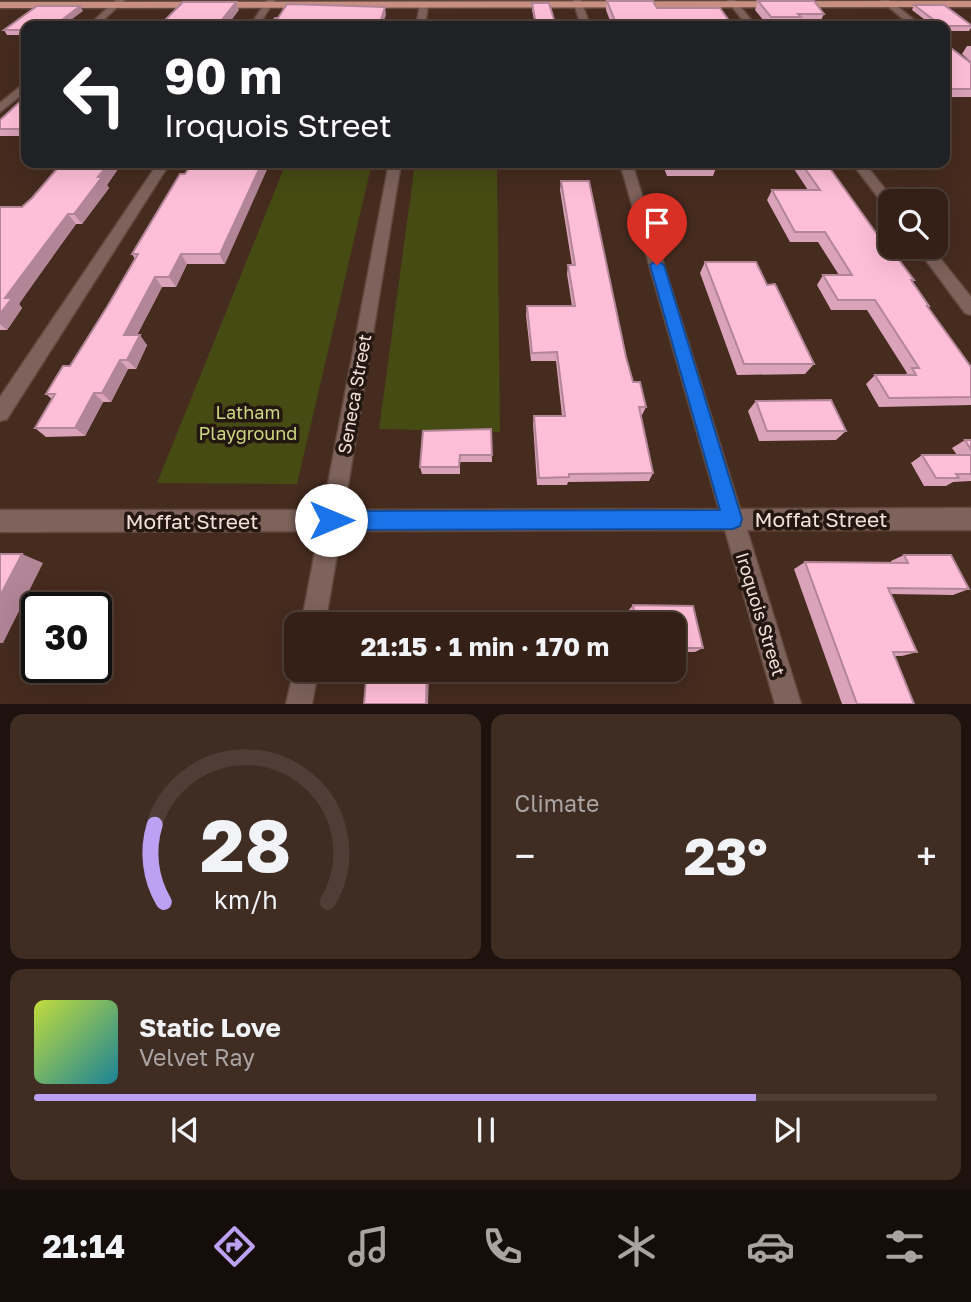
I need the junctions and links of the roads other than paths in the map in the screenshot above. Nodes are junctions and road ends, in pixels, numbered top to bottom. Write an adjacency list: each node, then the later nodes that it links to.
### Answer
1 (118, 2): 2 (main road); 7 (main road); 9 (street)
2 (270, 2): 8 (main road); 10 (street)
3 (578, 2): 4 (main road); 8 (main road); 12 (street)
4 (733, 2): 5 (main road); 13 (street)
5 (887, 2): 6 (main road); 14 (street)
6 (971, 4)
7 (0, 5)
8 (424, 5): 11 (street)
9 (97, 21)
10 (257, 21)
11 (421, 21)
12 (584, 21)
13 (748, 21)
14 (912, 21)
15 (21, 90): 16 (street)
16 (0, 109)
17 (161, 168): 24 (street)
18 (394, 168): 27 (street, Seneca Street)
19 (628, 168): 25 (street, Iroquois Street)
20 (862, 168): 21 (street)
21 (878, 189)
22 (932, 259): 23 (street)
23 (971, 309)
24 (0, 413)
25 (733, 519): 26 (street, Moffat Street); 27 (street, Moffat Street); 32 (street, Iroquois Street)
26 (971, 519)
27 (331, 520): 28 (street, Moffat Street); 29 (street, Seneca Street)
28 (0, 522)
29 (315, 612)
30 (303, 682): 31 (street)
31 (299, 704)
32 (788, 704)

